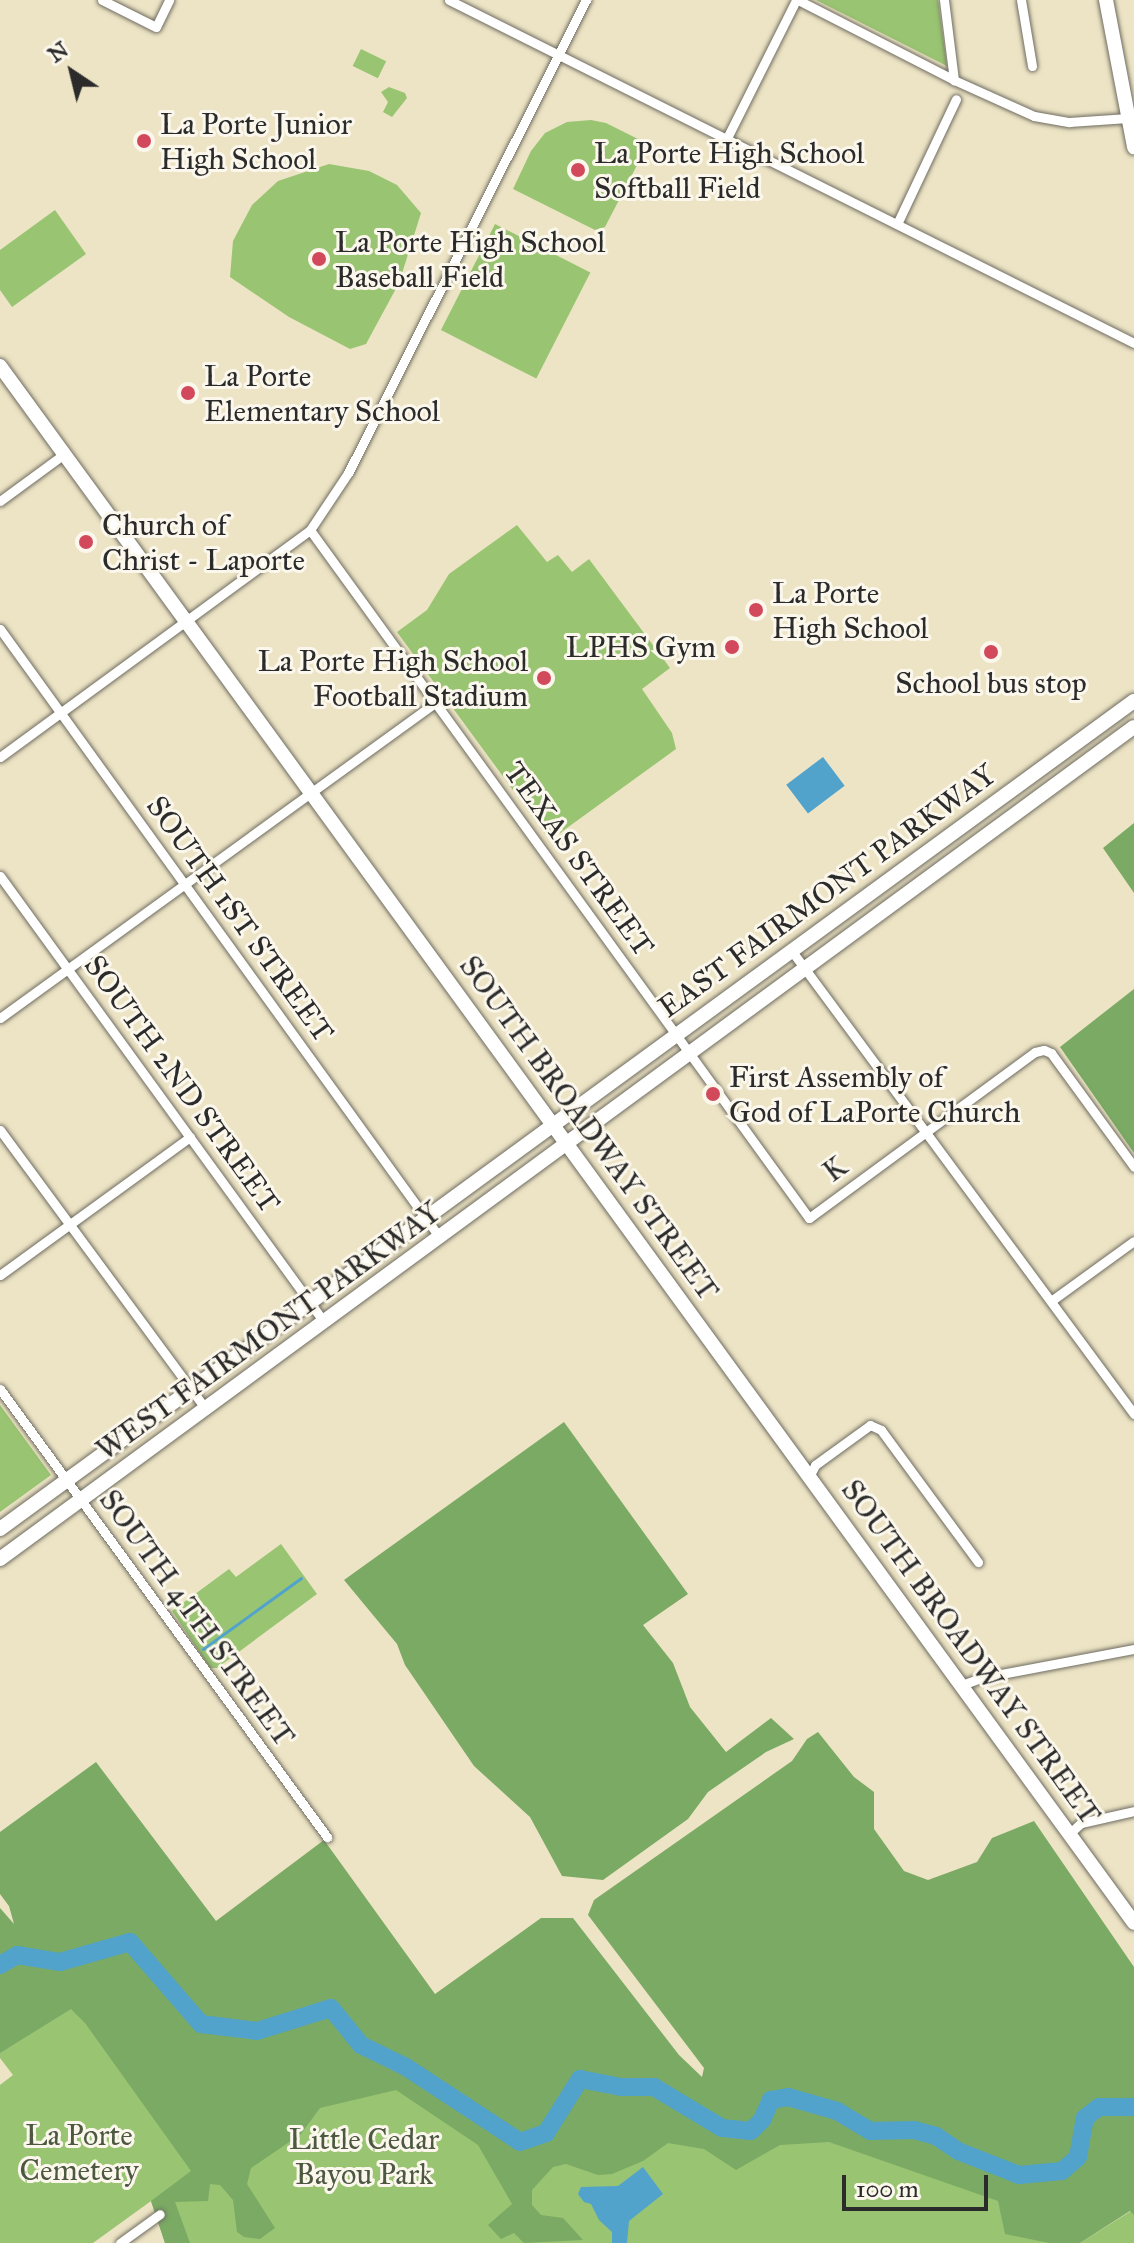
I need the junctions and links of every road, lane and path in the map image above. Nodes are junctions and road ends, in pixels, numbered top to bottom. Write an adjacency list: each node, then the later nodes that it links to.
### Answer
1 (102, 0): 2 (street)
2 (169, 0)
3 (449, 0): 9 (street)
4 (586, 0): 9 (street)
5 (797, 0): 11 (street); 14 (street)
6 (944, 0): 11 (street)
7 (1021, 0): 10 (street)
8 (1106, 0): 13 (main road)
9 (558, 55): 14 (street); 21 (street)
10 (1032, 66)
11 (954, 80): 13 (street)
12 (956, 99): 16 (street)
13 (1128, 118): 15 (main road)
14 (727, 138): 16 (street)
15 (1134, 147)
16 (897, 224): 17 (street)
17 (1134, 343)
18 (0, 366): 19 (main road, SOUTH BROADWAY STREET)
19 (64, 454): 20 (street); 22 (main road, SOUTH BROADWAY STREET)
20 (0, 501)
21 (310, 530): 22 (street); 25 (street, TEXAS STREET)
22 (186, 621): 26 (street); 29 (main road, SOUTH BROADWAY STREET)
23 (0, 629): 26 (street, SOUTH 1ST STREET)
24 (1134, 701): 30 (main road, EAST FAIRMONT PARKWAY)
25 (436, 702): 29 (street); 38 (street, TEXAS STREET)
26 (60, 713): 28 (street); 33 (street, SOUTH 1ST STREET)
27 (1134, 727): 31 (main road, EAST FAIRMONT PARKWAY)
28 (0, 757)
29 (310, 793): 33 (street); 40 (main road, SOUTH BROADWAY STREET)
30 (924, 851): 31 (main road); 34 (main road, EAST FAIRMONT PARKWAY)
31 (938, 873): 36 (main road, EAST FAIRMONT PARKWAY)
32 (0, 876): 35 (street, SOUTH 2ND STREET)
33 (185, 883): 35 (street); 48 (street, SOUTH 1ST STREET)
34 (791, 950): 36 (street); 38 (main road, EAST FAIRMONT PARKWAY)
35 (68, 968): 37 (street); 43 (street, SOUTH 2ND STREET)
36 (807, 969): 39 (main road, EAST FAIRMONT PARKWAY); 42 (street)
37 (0, 1018)
38 (676, 1033): 39 (street, TEXAS STREET); 40 (main road, EAST FAIRMONT PARKWAY)
39 (692, 1053): 44 (main road, EAST FAIRMONT PARKWAY); 49 (street, TEXAS STREET)
40 (552, 1123): 44 (main road, SOUTH BROADWAY STREET); 46 (main road, WEST FAIRMONT PARKWAY)
41 (0, 1130): 50 (street)
42 (927, 1132): 45 (street, K); 49 (street, K); 54 (street)
43 (190, 1137): 50 (street); 55 (street, SOUTH 2ND STREET)
44 (566, 1144): 47 (main road, WEST FAIRMONT PARKWAY); 61 (main road, SOUTH BROADWAY STREET)
45 (1134, 1167)
46 (484, 1173): 47 (main road); 48 (main road, WEST FAIRMONT PARKWAY)
47 (500, 1193): 51 (main road, WEST FAIRMONT PARKWAY)
48 (426, 1216): 51 (street, SOUTH 1ST STREET); 55 (main road, WEST FAIRMONT PARKWAY)
49 (809, 1218)
50 (69, 1224): 53 (street); 58 (street)
51 (440, 1238): 56 (main road, WEST FAIRMONT PARKWAY)
52 (1134, 1241): 54 (street)
53 (0, 1275)
54 (1051, 1301): 60 (street)
55 (311, 1302): 56 (street, SOUTH 2ND STREET); 58 (main road, WEST FAIRMONT PARKWAY)
56 (324, 1322): 59 (main road, WEST FAIRMONT PARKWAY)
57 (0, 1389): 62 (street, SOUTH 4TH STREET)
58 (190, 1390): 59 (street); 62 (main road, WEST FAIRMONT PARKWAY)
59 (205, 1408): 63 (main road, WEST FAIRMONT PARKWAY)
60 (1134, 1414)
61 (810, 1475): 66 (street); 68 (main road, SOUTH BROADWAY STREET)
62 (67, 1480): 63 (street, SOUTH 4TH STREET); 64 (main road, WEST FAIRMONT PARKWAY)
63 (81, 1499): 65 (main road, WEST FAIRMONT PARKWAY); 71 (street, SOUTH 4TH STREET)
64 (0, 1529)
65 (0, 1559)
66 (978, 1562)
67 (1134, 1649): 68 (street)
68 (962, 1685): 70 (main road, SOUTH BROADWAY STREET)
69 (1134, 1811): 70 (street)
70 (1069, 1834): 72 (main road, SOUTH BROADWAY STREET)
71 (327, 1837)
72 (1134, 1923)
73 (160, 2214): 74 (street)
74 (120, 2243)

